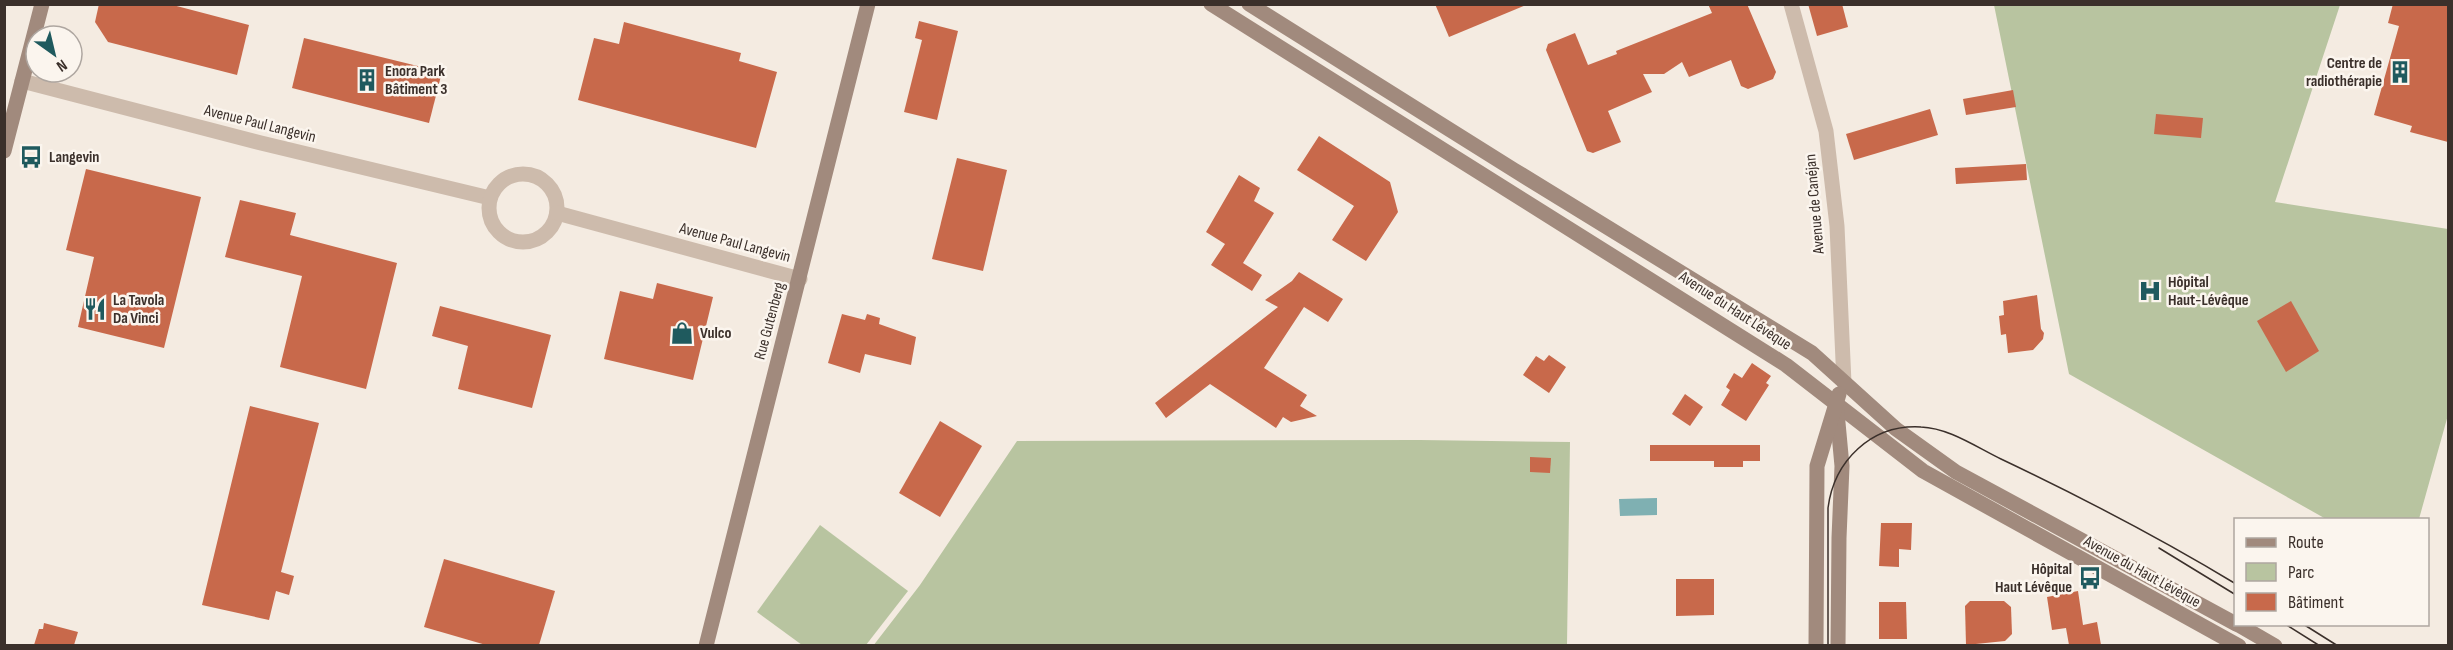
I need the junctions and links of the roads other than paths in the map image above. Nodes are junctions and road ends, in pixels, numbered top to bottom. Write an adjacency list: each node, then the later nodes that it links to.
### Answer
1 (42, 4): 6 (main road)
2 (868, 4): 10 (main road, Rue Gutenberg)
3 (1211, 4): 12 (main road, Avenue du Haut Lévèque)
4 (1248, 4): 11 (main road, Avenue du Haut Lévèque)
5 (1791, 4): 11 (street, Avenue de Canéjan)
6 (22, 81): 7 (main road); 8 (street, Avenue Paul Langevin)
7 (4, 152)
8 (490, 198): 9 (street); 9 (street)
9 (557, 213): 10 (street, Avenue Paul Langevin)
10 (800, 279): 15 (main road, Rue Gutenberg)
11 (1844, 383): 12 (main road, Avenue de Canéjan); 13 (main road, Avenue du Haut Lévèque)
12 (1836, 402): 16 (main road, Avenue de Canéjan); 17 (main road, Avenue de Canéjan); 18 (main road, Avenue du Haut Lévèque)
13 (2234, 623)
14 (2240, 626): 19 (main road, Avenue du Haut Lévèque)
15 (706, 645)
16 (1816, 645)
17 (1838, 645)
18 (2239, 645)
19 (2275, 645)

